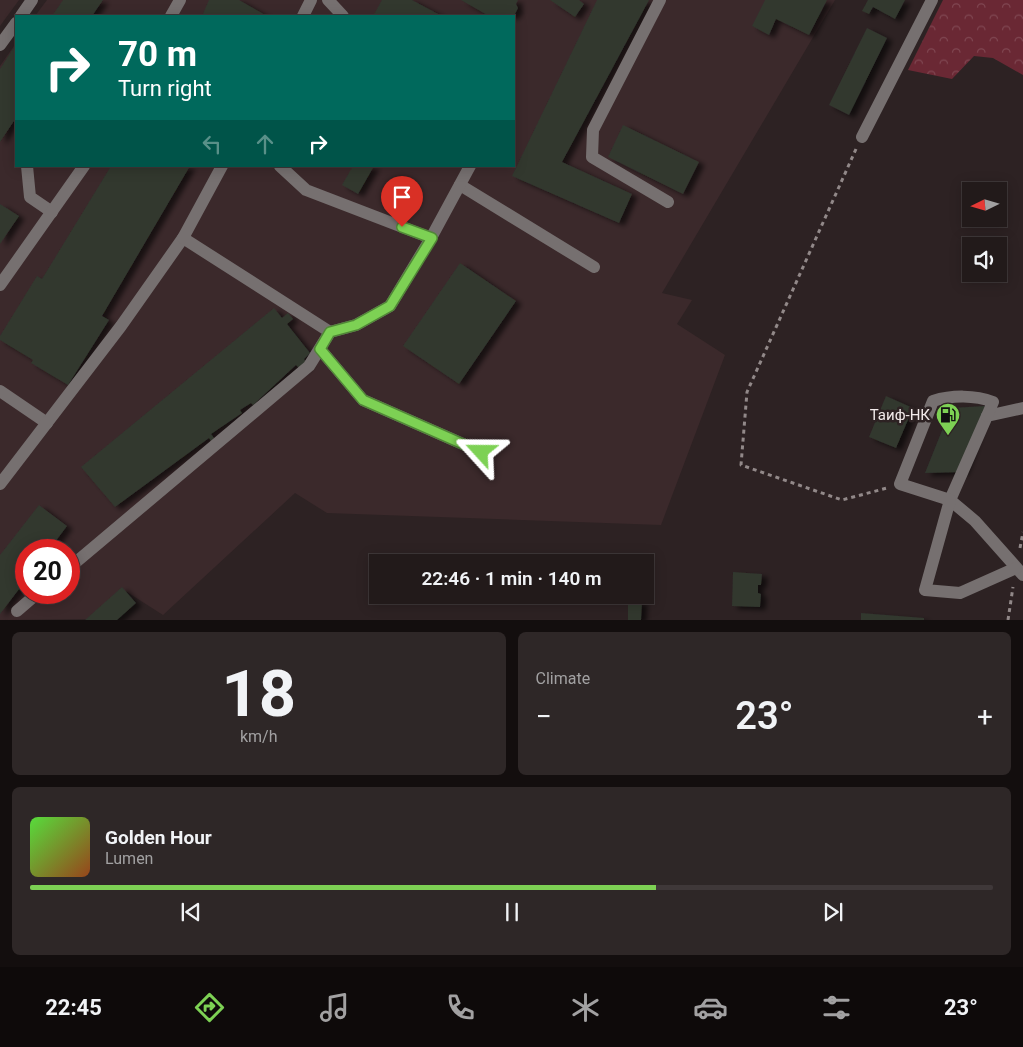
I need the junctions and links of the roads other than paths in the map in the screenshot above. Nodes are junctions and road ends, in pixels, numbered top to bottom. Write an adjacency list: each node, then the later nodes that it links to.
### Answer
1 (32, 0): 7 (street)
2 (180, 0): 8 (street)
3 (312, 0): 9 (street)
4 (328, 0): 10 (street)
5 (660, 0): 20 (street)
6 (932, 0): 13 (street)
7 (22, 15)
8 (172, 15)
9 (304, 15)
10 (342, 15)
11 (15, 23): 12 (street)
12 (0, 45)
13 (862, 137)
14 (27, 167): 21 (street)
15 (83, 167): 21 (street)
16 (221, 167): 22 (street)
17 (281, 167): 23 (street)
18 (469, 167): 19 (street)
19 (460, 185): 23 (street); 24 (street)
20 (668, 202)
21 (52, 212): 25 (street)
22 (183, 238): 26 (street); 31 (street)
23 (432, 238): 26 (street)
24 (594, 268)
25 (0, 285)
26 (330, 332): 27 (street)
27 (320, 349): 32 (street); 35 (street)
28 (0, 391): 31 (street)
29 (1023, 408): 30 (street)
30 (987, 416): 34 (street); 34 (street)
31 (47, 423): 33 (street)
32 (481, 452)
33 (0, 484)
34 (950, 500): 36 (street); 36 (street)
35 (80, 559)
36 (1019, 572)
37 (25, 604): 38 (street)
38 (17, 611)

